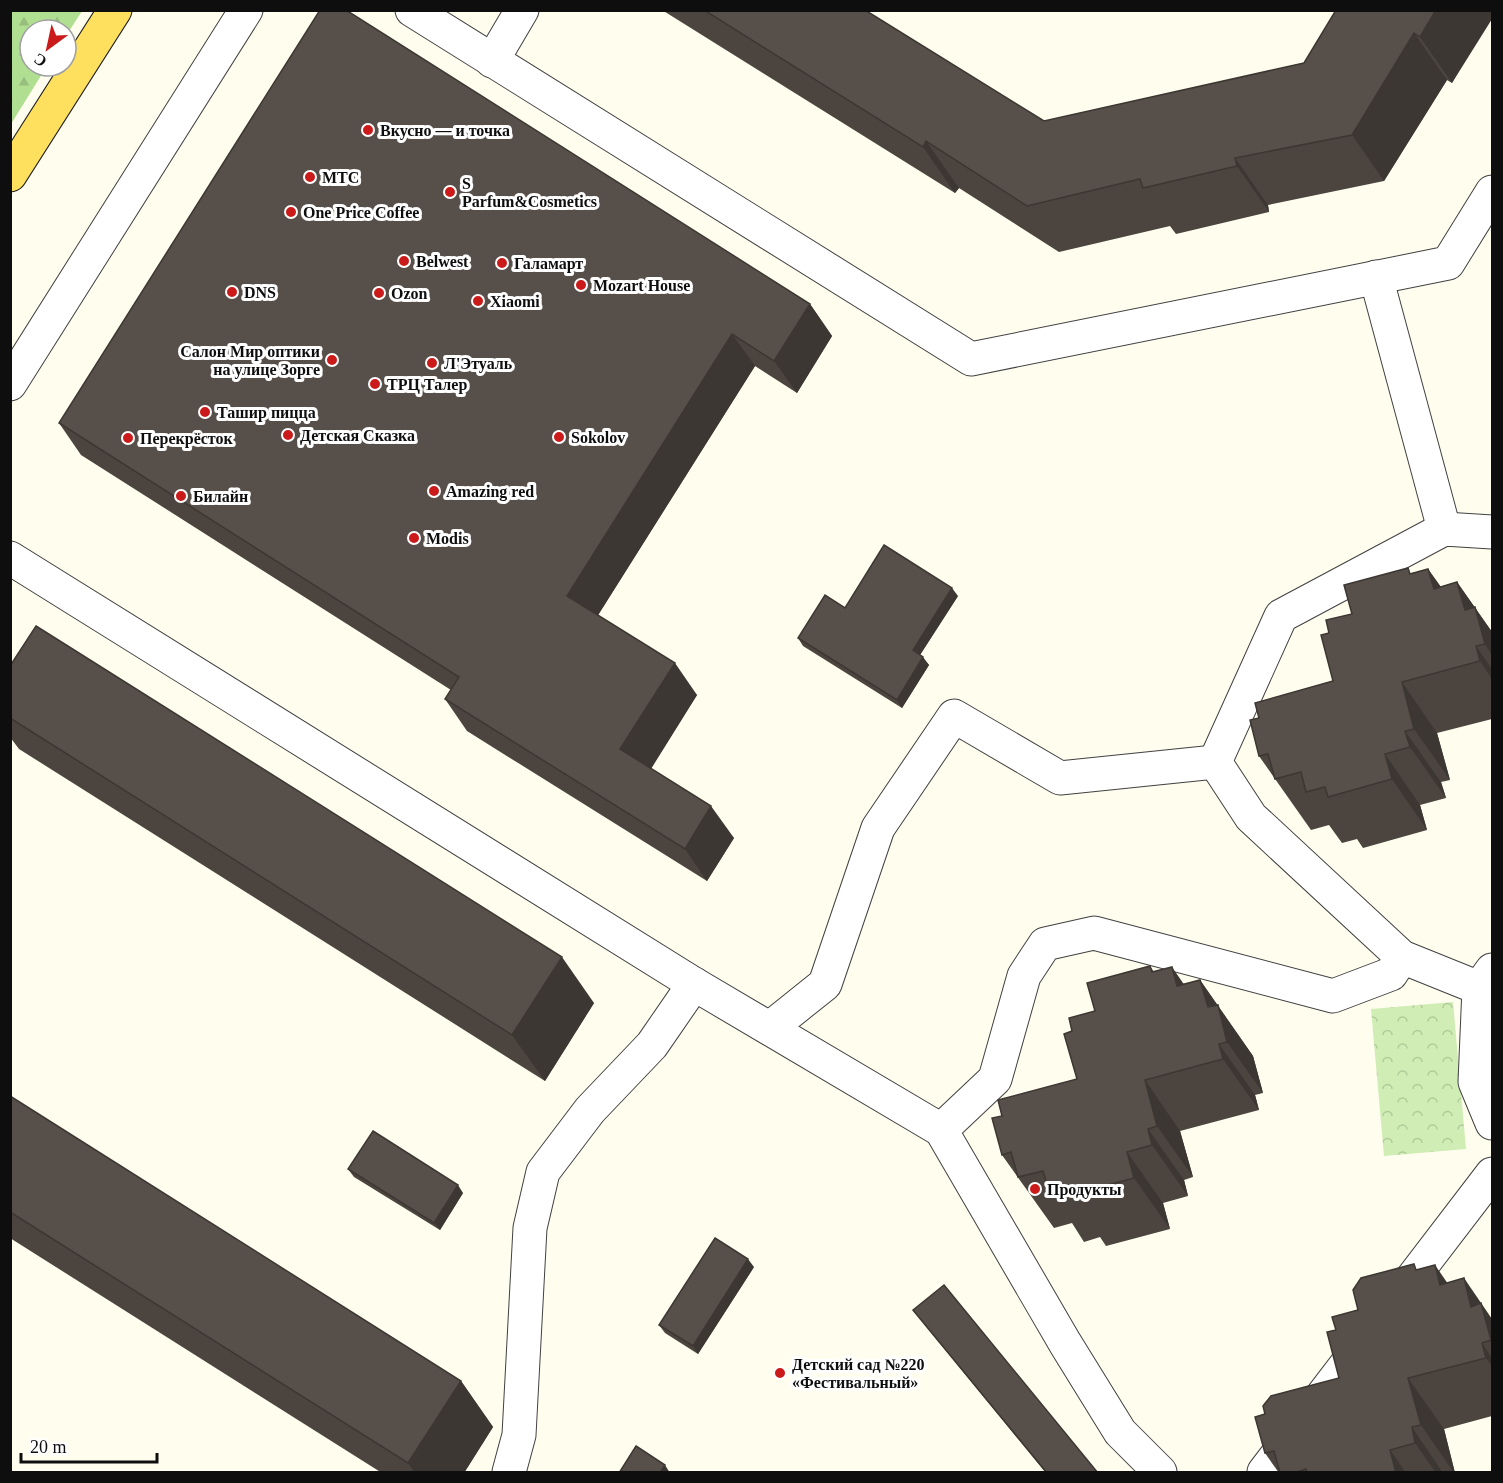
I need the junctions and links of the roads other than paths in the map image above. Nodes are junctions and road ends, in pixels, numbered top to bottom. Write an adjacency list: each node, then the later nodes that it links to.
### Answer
1 (115, 10): 6 (main road)
2 (246, 10): 9 (lane)
3 (412, 10): 5 (lane)
4 (522, 10): 5 (lane)
5 (492, 61): 8 (lane)
6 (10, 175)
7 (1492, 192): 8 (lane)
8 (1376, 277): 10 (lane)
9 (10, 384)
10 (1444, 529): 11 (lane); 13 (lane)
11 (1492, 532)
12 (10, 558): 16 (lane)
13 (1215, 762): 14 (lane); 17 (lane)
14 (1402, 957): 15 (lane); 19 (lane)
15 (1486, 979): 18 (lane)
16 (694, 984): 17 (lane); 21 (lane)
17 (770, 1028): 19 (lane)
18 (1492, 1123)
19 (941, 1130): 22 (lane)
20 (1492, 1174): 23 (lane)
21 (509, 1473)
22 (1160, 1473)
23 (1264, 1473)

